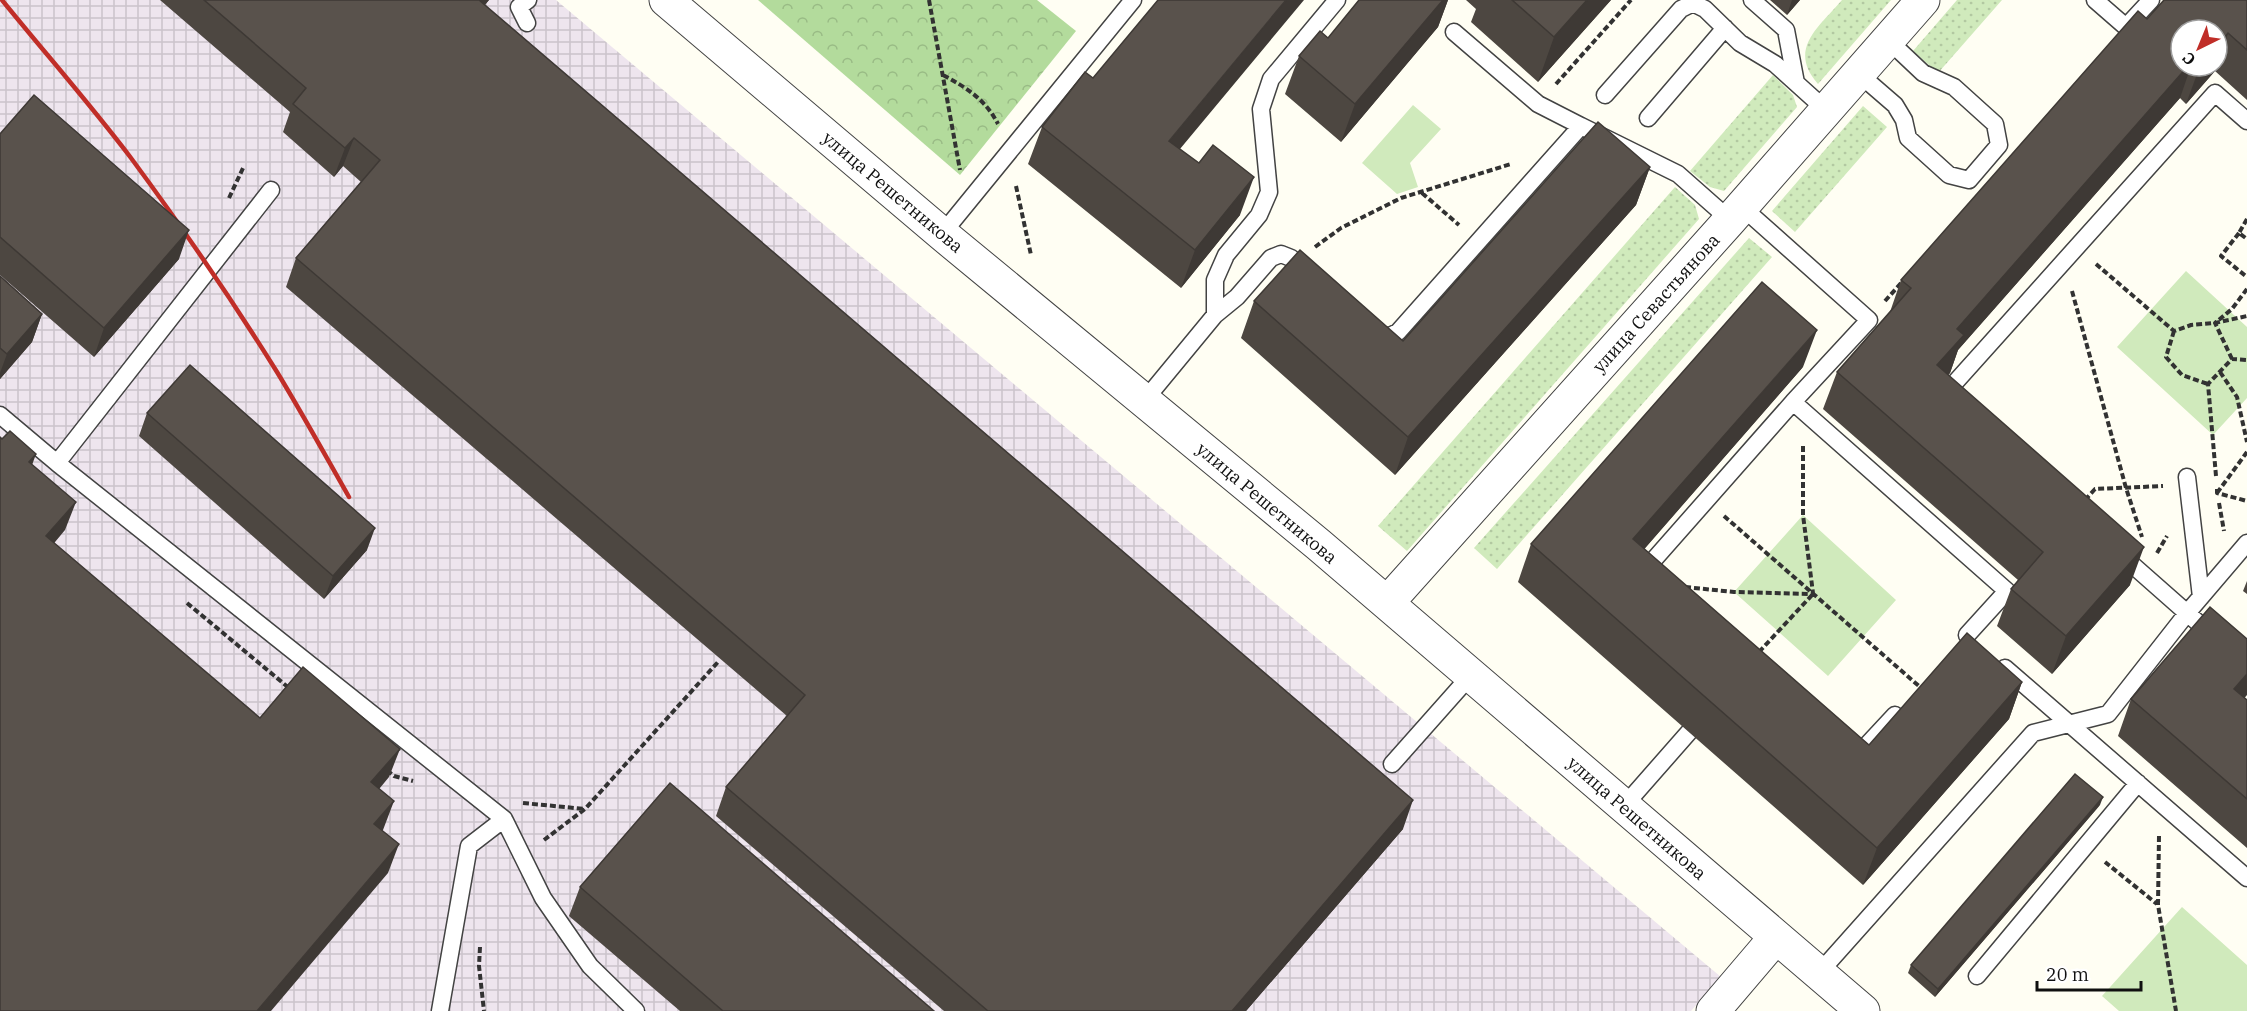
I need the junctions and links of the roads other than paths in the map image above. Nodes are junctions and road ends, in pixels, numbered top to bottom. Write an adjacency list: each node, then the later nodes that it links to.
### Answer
1 (528, 0): 9 (lane)
2 (666, 0): 22 (street, улица Решетникова)
3 (1133, 0): 22 (lane)
4 (1337, 0): 24 (lane)
5 (1752, 0): 14 (lane)
6 (1923, 0): 12 (street, улица Севастьянова)
7 (2095, 0): 8 (lane)
8 (2151, 0)
9 (527, 23)
10 (1725, 28): 14 (lane); 15 (lane); 17 (lane)
11 (1454, 32): 19 (lane)
12 (1887, 39): 13 (street, улица Севастьянова); 13 (lane)
13 (1858, 73): 16 (street, улица Севастьянова)
14 (1796, 83): 16 (lane)
15 (1605, 95)
16 (1826, 110): 21 (street, улица Севастьянова)
17 (1648, 118)
18 (2247, 121): 28 (lane)
19 (1581, 126): 21 (lane); 25 (lane)
20 (272, 190): 30 (lane)
21 (1736, 213): 27 (lane); 36 (street, улица Севастьянова)
22 (942, 234): 26 (street, улица Решетникова)
23 (1322, 286): 24 (lane)
24 (1215, 315): 26 (lane)
25 (1358, 317)
26 (1144, 401): 36 (street, улица Решетникова)
27 (1798, 406): 34 (lane); 38 (lane)
28 (1960, 412)
29 (0, 414): 30 (lane)
30 (57, 463): 49 (lane)
31 (2187, 481): 35 (lane)
32 (2107, 542): 37 (lane)
33 (2247, 543): 35 (lane)
34 (1656, 584)
35 (2201, 597): 37 (lane)
36 (1387, 603): 41 (street, улица Решетникова)
37 (2188, 612): 40 (lane); 43 (lane)
38 (1968, 641)
39 (1993, 657): 43 (lane)
40 (2247, 666)
41 (1471, 675): 46 (lane); 48 (street, улица Решетникова)
42 (1920, 687): 45 (lane)
43 (2069, 723): 47 (lane); 52 (lane)
44 (1689, 732): 48 (lane)
45 (1839, 745)
46 (1392, 764)
47 (2138, 783): 50 (lane); 53 (lane)
48 (1624, 806): 51 (street, улица Решетникова)
49 (504, 819): 54 (lane); 55 (lane)
50 (2247, 878)
51 (1776, 937): 52 (street, улица Решетникова); 56 (street)
52 (1819, 973): 57 (street, улица Решетникова)
53 (1977, 976)
54 (440, 1011)
55 (636, 1011)
56 (1713, 1011)
57 (1863, 1011)

